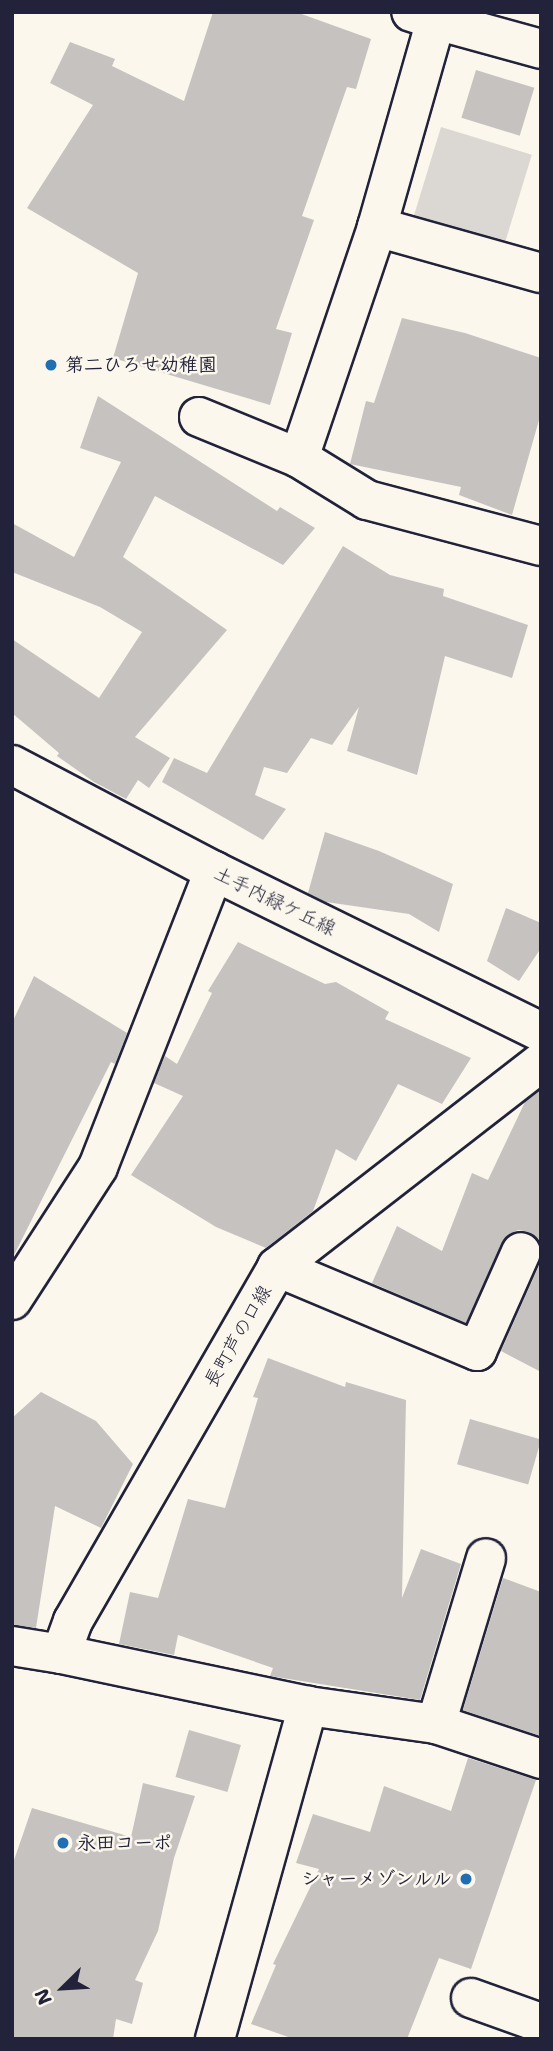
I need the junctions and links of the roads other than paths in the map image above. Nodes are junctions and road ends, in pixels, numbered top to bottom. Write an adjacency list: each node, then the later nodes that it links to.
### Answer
1 (423, 16): 2 (street); 3 (street)
2 (541, 49)
3 (377, 227): 4 (street); 6 (street)
4 (541, 273)
5 (199, 417): 6 (street)
6 (299, 458): 7 (street)
7 (541, 546)
8 (12, 765): 9 (street, 土手内緑ケ丘線)
9 (214, 871): 10 (street, 土手内緑ケ丘線); 14 (street)
10 (541, 1032)
11 (541, 1062): 13 (street, 長町芦の口線)
12 (521, 1252): 13 (street)
13 (276, 1266): 17 (street, 長町芦の口線)
14 (12, 1300)
15 (486, 1558): 19 (street)
16 (14, 1651): 17 (street)
17 (61, 1654): 18 (street)
18 (308, 1706): 19 (street); 23 (street)
19 (436, 1724): 20 (street)
20 (541, 1759)
21 (471, 1998): 22 (street)
22 (541, 2023)
23 (215, 2039)

